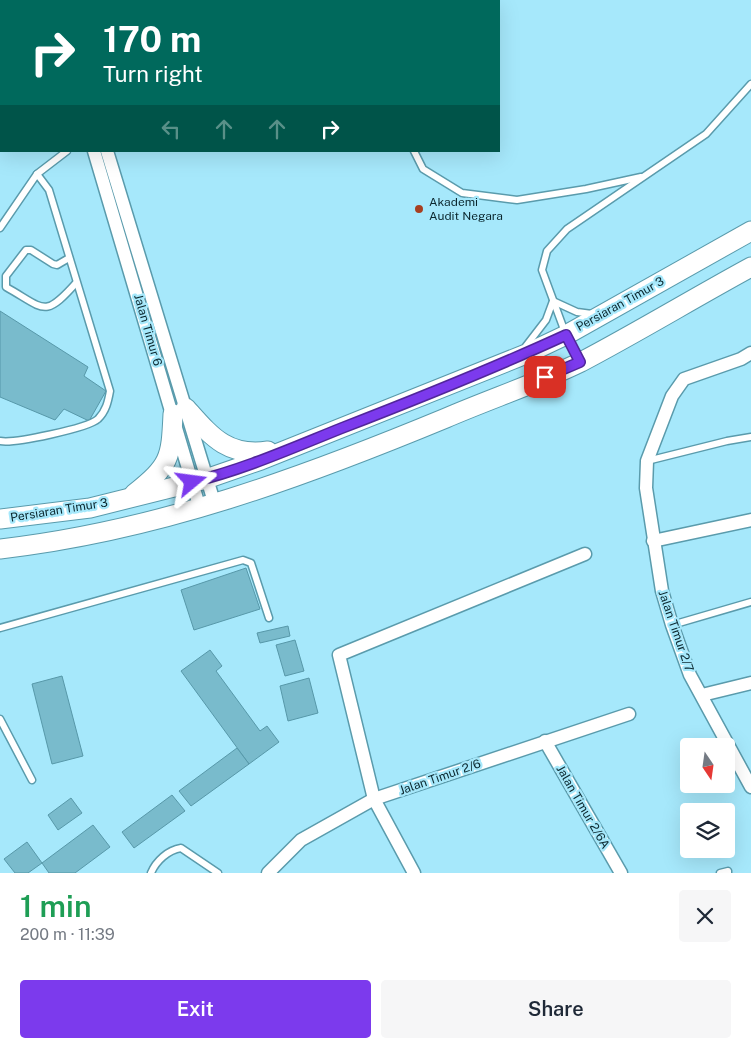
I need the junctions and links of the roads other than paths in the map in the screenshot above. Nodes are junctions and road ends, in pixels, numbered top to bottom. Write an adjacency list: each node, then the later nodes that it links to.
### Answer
1 (751, 84): 7 (lane)
2 (66, 152): 6 (lane)
3 (94, 152): 19 (street, Jalan Timur 6)
4 (106, 152): 19 (street, Jalan Timur 6)
5 (414, 152): 7 (lane)
6 (37, 174): 8 (lane); 10 (lane)
7 (644, 176): 13 (lane)
8 (0, 228)
9 (751, 231): 14 (street, Persiaran Timur 3)
10 (69, 258): 12 (lane); 12 (lane)
11 (751, 267): 18 (street)
12 (76, 283): 21 (lane)
13 (553, 301): 14 (lane); 15 (lane); 17 (lane)
14 (600, 315): 15 (street, Persiaran Timur 3)
15 (566, 335): 17 (street, Persiaran Timur 3); 18 (lane)
16 (751, 353): 23 (street, Jalan Timur 2/7)
17 (515, 358): 22 (street, Persiaran Timur 3)
18 (580, 362): 26 (street)
19 (180, 411): 22 (street); 24 (street, Jalan Timur 6); 25 (street)
20 (751, 437): 23 (lane)
21 (0, 442)
22 (292, 448): 24 (street, Persiaran Timur 3)
23 (647, 461): 29 (street, Jalan Timur 2/7)
24 (199, 480): 25 (street, Persiaran Timur 3); 26 (street, Jalan Timur 6)
25 (129, 498): 27 (street, Persiaran Timur 3)
26 (208, 507): 30 (street)
27 (0, 519)
28 (751, 520): 29 (street)
29 (653, 541): 34 (street, Jalan Timur 2/7)
30 (0, 550)
31 (585, 554): 43 (street)
32 (751, 602): 34 (lane)
33 (269, 618): 35 (lane)
34 (672, 625): 37 (street, Jalan Timur 2/7)
35 (0, 628)
36 (751, 683): 37 (street)
37 (702, 695): 42 (street, Jalan Timur 2/7)
38 (629, 714): 40 (street, Jalan Timur 2/6)
39 (0, 719): 41 (lane)
40 (545, 741): 43 (street, Jalan Timur 2/6); 48 (street, Jalan Timur 2/6A)
41 (32, 780)
42 (750, 781)
43 (374, 799): 46 (street, Jalan Timur 2/6); 47 (street)
44 (151, 873): 45 (lane)
45 (218, 873)
46 (268, 873)
47 (414, 873)
48 (621, 873)
49 (720, 873): 50 (lane)
50 (728, 873)

